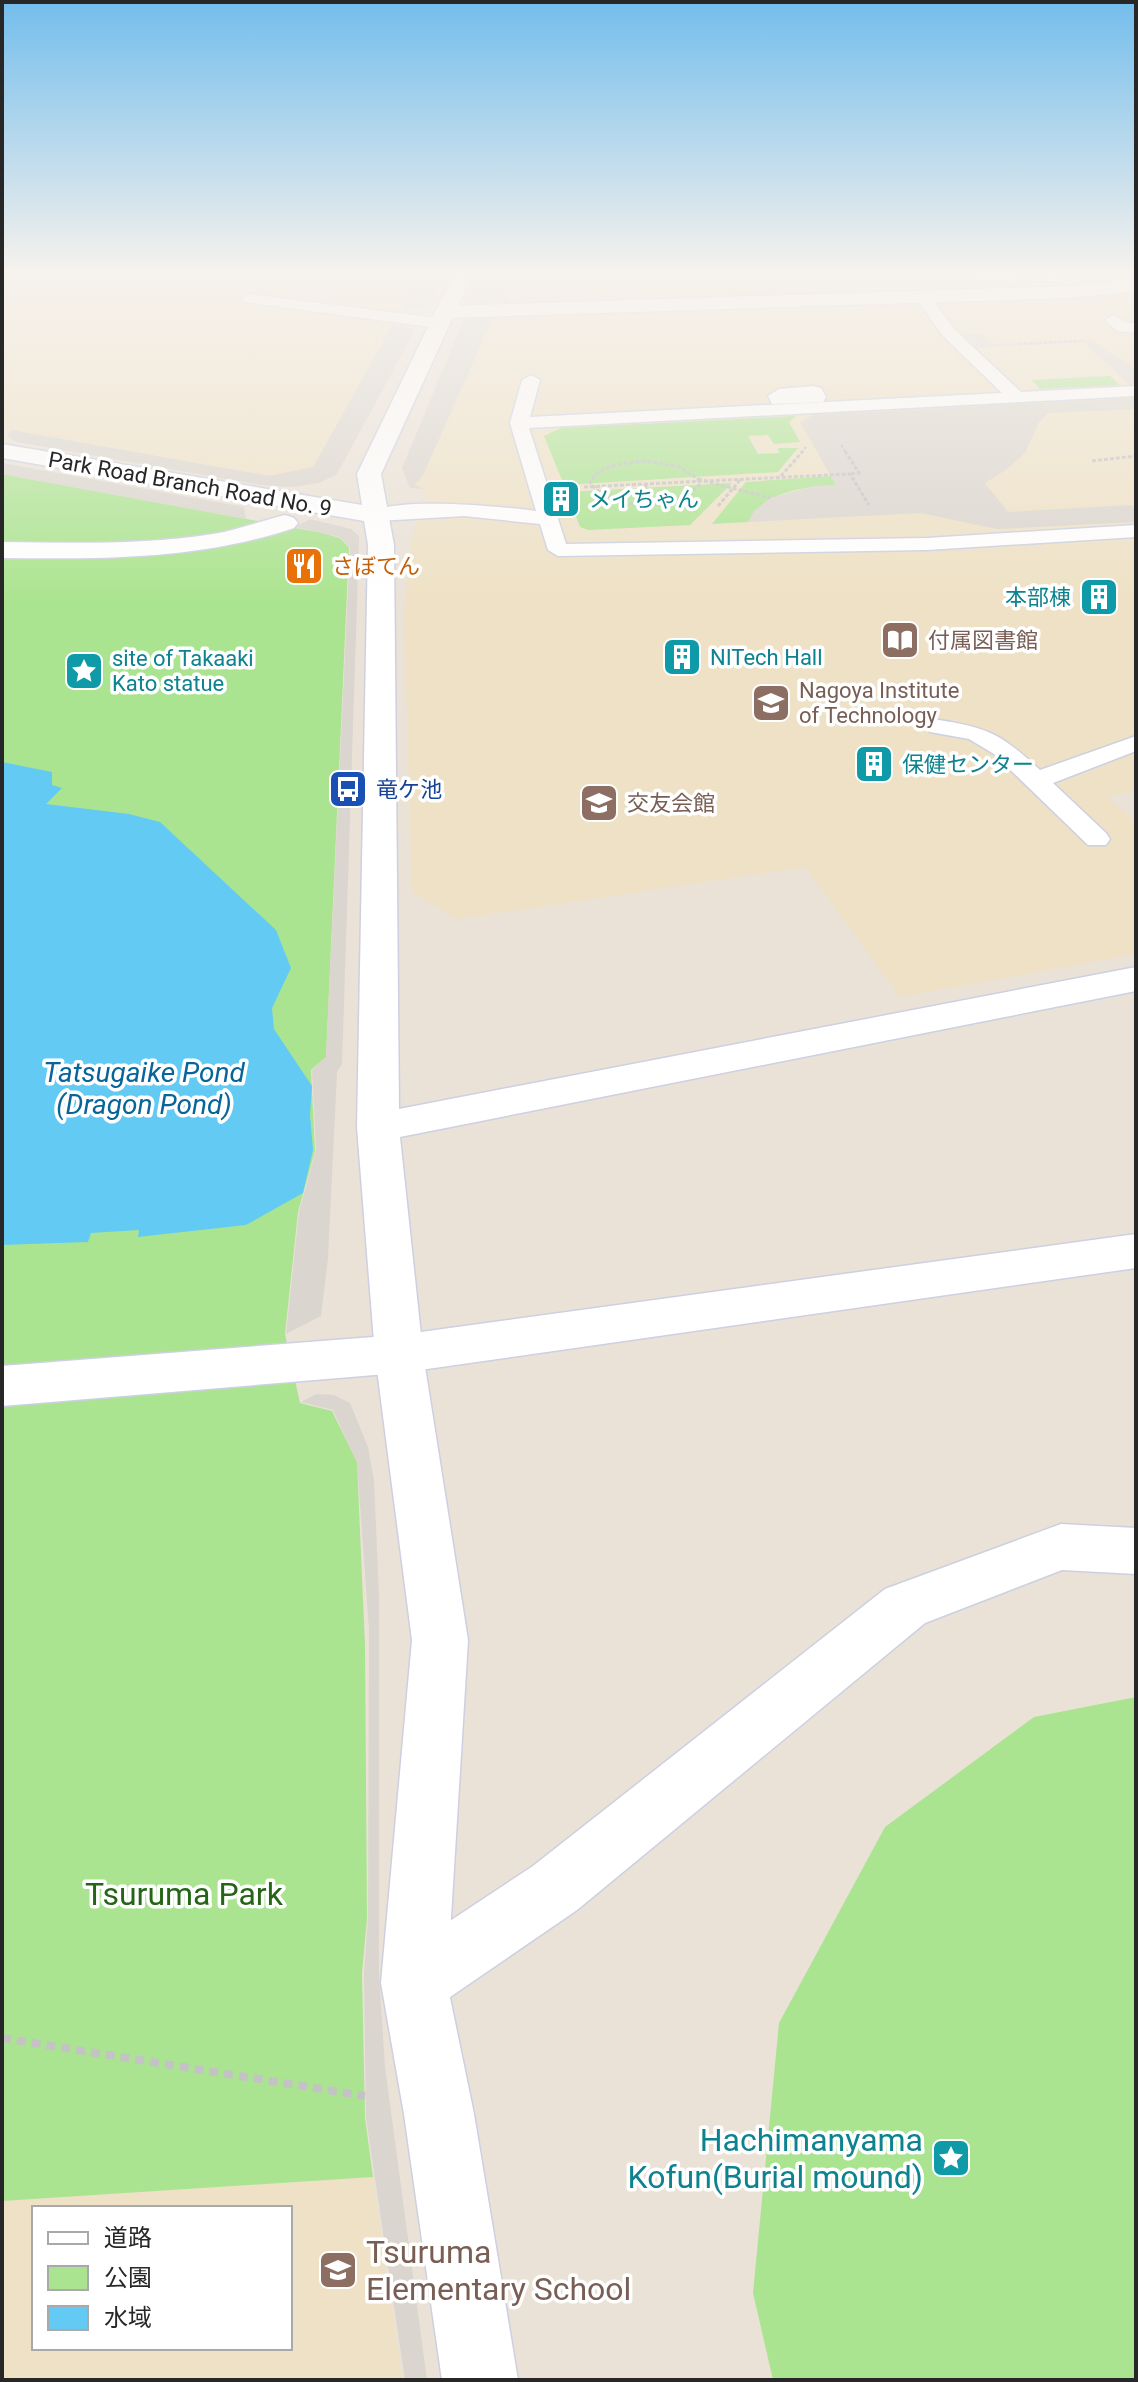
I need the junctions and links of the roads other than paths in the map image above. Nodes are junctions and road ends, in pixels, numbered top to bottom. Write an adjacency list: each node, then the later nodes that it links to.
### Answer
1 (412, 380): 8 (street)
2 (531, 380): 6 (lane)
3 (999, 380): 5 (lane)
4 (1136, 391): 5 (lane)
5 (1018, 398): 6 (lane)
6 (519, 423): 9 (lane)
7 (2, 451): 8 (street, Park Road Branch Road No. 9)
8 (378, 515): 9 (lane); 18 (street)
9 (549, 519): 11 (lane)
10 (285, 523): 12 (street)
11 (1136, 531)
12 (2, 550)
13 (939, 727): 15 (lane)
14 (1136, 743): 15 (lane)
15 (1037, 780): 16 (lane)
16 (1097, 839)
17 (1136, 979): 18 (street)
18 (378, 1127): 20 (street)
19 (1136, 1251): 20 (street)
20 (399, 1354): 21 (street); 23 (street)
21 (2, 1386)
22 (1136, 1551): 23 (street)
23 (414, 1983): 24 (street)
24 (480, 2380)

